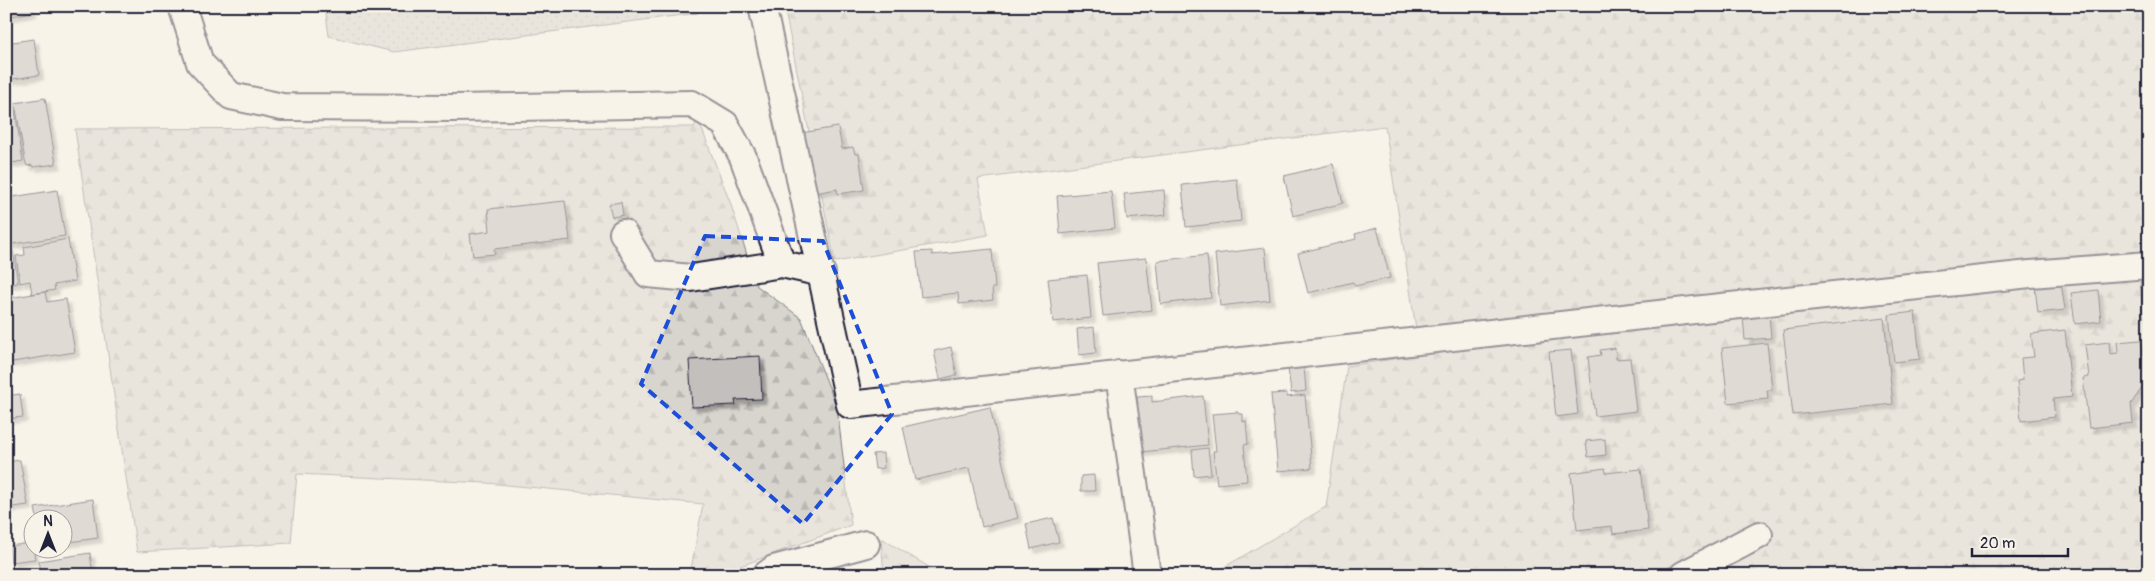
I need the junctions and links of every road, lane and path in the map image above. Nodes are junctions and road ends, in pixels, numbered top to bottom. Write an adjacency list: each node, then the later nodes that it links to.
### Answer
1 (182, 6): 4 (street)
2 (762, 6): 6 (street)
3 (623, 233): 4 (street)
4 (782, 264): 6 (street)
5 (2149, 264): 7 (street)
6 (822, 273): 7 (street)
7 (1119, 374): 11 (street)
8 (1759, 535): 12 (street)
9 (866, 544): 10 (street)
10 (766, 575)
11 (1147, 575)
12 (1684, 575)

